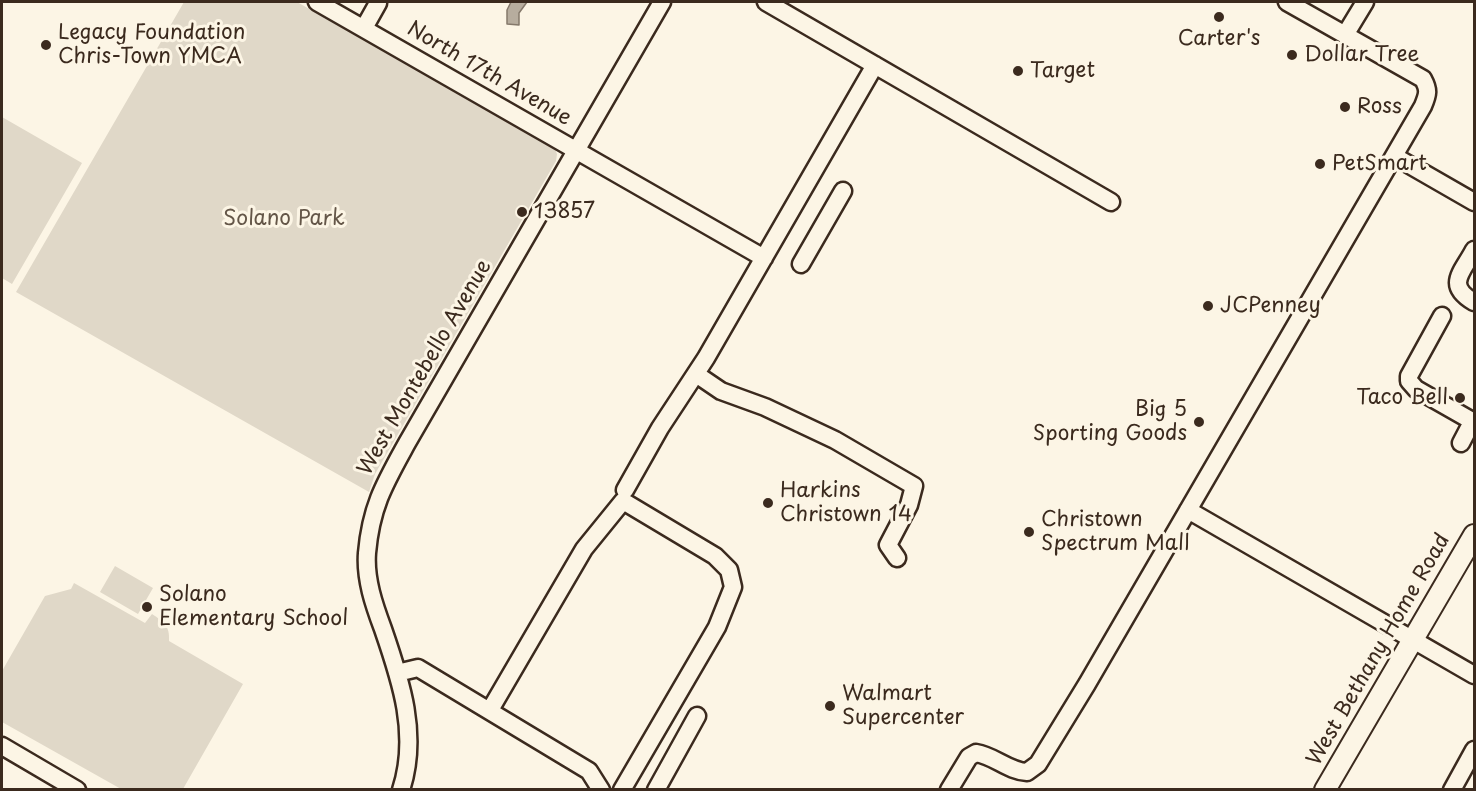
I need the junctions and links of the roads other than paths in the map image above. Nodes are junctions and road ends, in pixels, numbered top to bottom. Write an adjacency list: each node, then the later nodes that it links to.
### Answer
1 (317, 2): 7 (street, North 17th Avenue)
2 (662, 2): 10 (street, West Montebello Avenue)
3 (766, 2): 9 (street)
4 (1287, 2): 8 (street)
5 (1365, 2): 8 (street)
6 (378, 3): 7 (street)
7 (364, 28): 10 (street, North 17th Avenue)
8 (1346, 35): 11 (street)
9 (875, 65): 14 (street); 16 (street)
10 (576, 150): 16 (street, North 17th Avenue); 28 (street, West Montebello Avenue)
11 (1394, 156): 13 (street); 24 (street)
12 (843, 191): 17 (street)
13 (1472, 194)
14 (1111, 202)
15 (1474, 250): 18 (street)
16 (764, 258): 20 (street)
17 (801, 264)
18 (1474, 302)
19 (1442, 316): 21 (street)
20 (696, 374): 23 (street); 26 (street)
21 (1473, 422): 22 (street)
22 (1461, 443)
23 (625, 490)
24 (1188, 510): 27 (street); 39 (street)
25 (1474, 535): 27 (main road, West Bethany Home Road)
26 (897, 558)
27 (1413, 639): 29 (street); 40 (main road, West Bethany Home Road)
28 (397, 672): 30 (street); 35 (street, West Montebello Avenue)
29 (1474, 675)
30 (490, 710): 36 (street); 37 (street)
31 (697, 716): 38 (street)
32 (2, 746): 34 (street)
33 (1474, 750): 41 (street)
34 (72, 788)
35 (401, 789)
36 (601, 789)
37 (622, 789)
38 (656, 789)
39 (950, 789)
40 (1325, 789)
41 (1452, 789)

